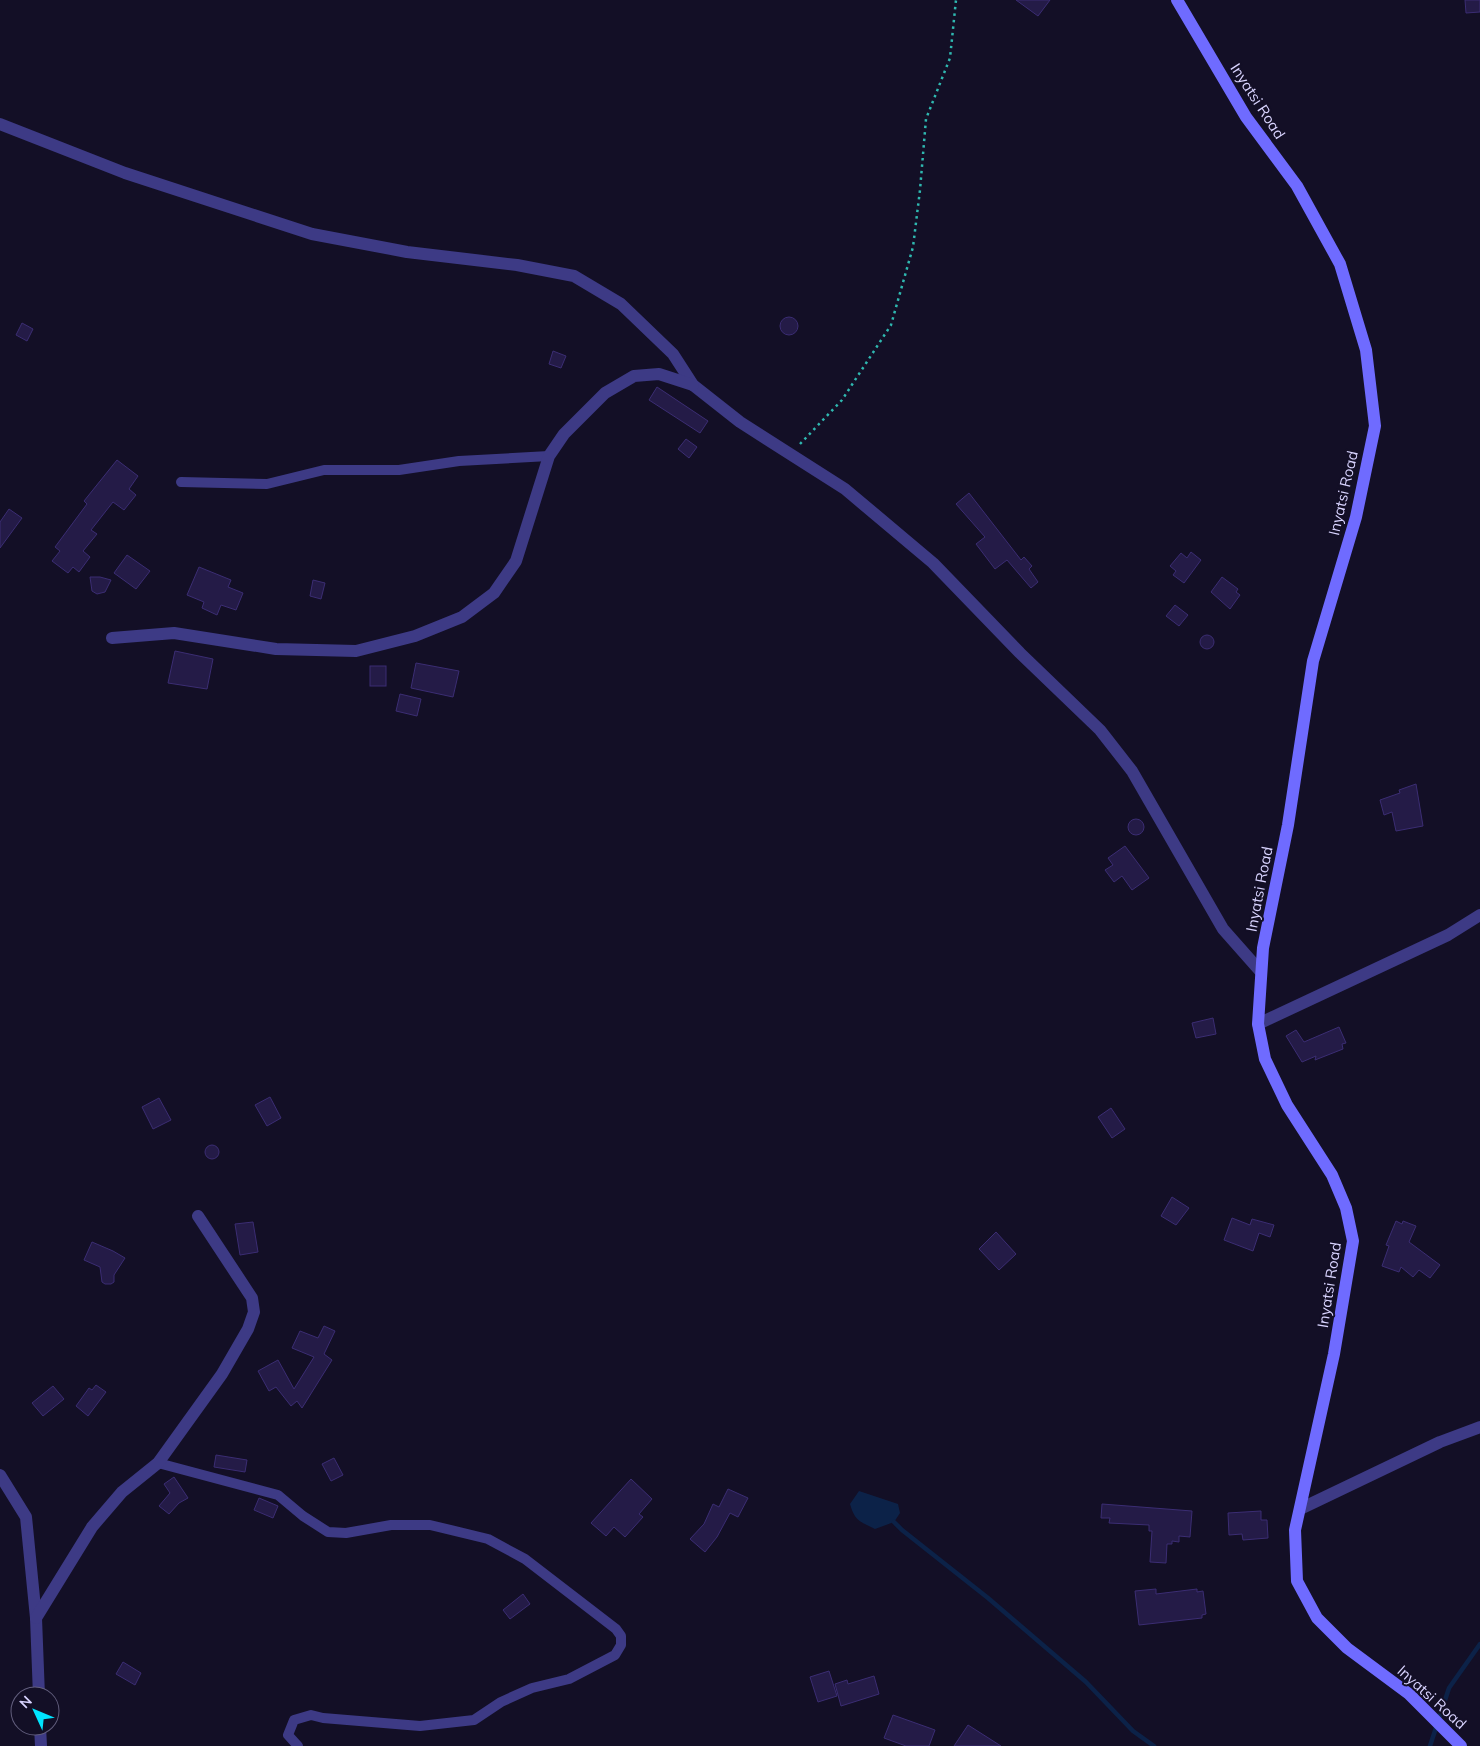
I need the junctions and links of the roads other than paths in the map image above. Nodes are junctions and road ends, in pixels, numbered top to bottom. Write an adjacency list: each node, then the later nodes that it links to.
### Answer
1 (1178, 0): 8 (street, Inyatsi Road)
2 (0, 124): 3 (street)
3 (693, 385): 4 (street); 8 (street)
4 (549, 456): 5 (lane); 6 (street)
5 (181, 482)
6 (112, 638)
7 (1480, 915): 9 (street)
8 (1261, 972): 9 (street, Inyatsi Road)
9 (1258, 1024): 14 (street, Inyatsi Road)
10 (198, 1216): 12 (street)
11 (1480, 1427): 14 (street)
12 (158, 1463): 15 (street); 18 (lane)
13 (0, 1475): 15 (street)
14 (1300, 1509): 17 (street, Inyatsi Road)
15 (36, 1618): 16 (street)
16 (39, 1686)
17 (1460, 1744)
18 (298, 1746)

